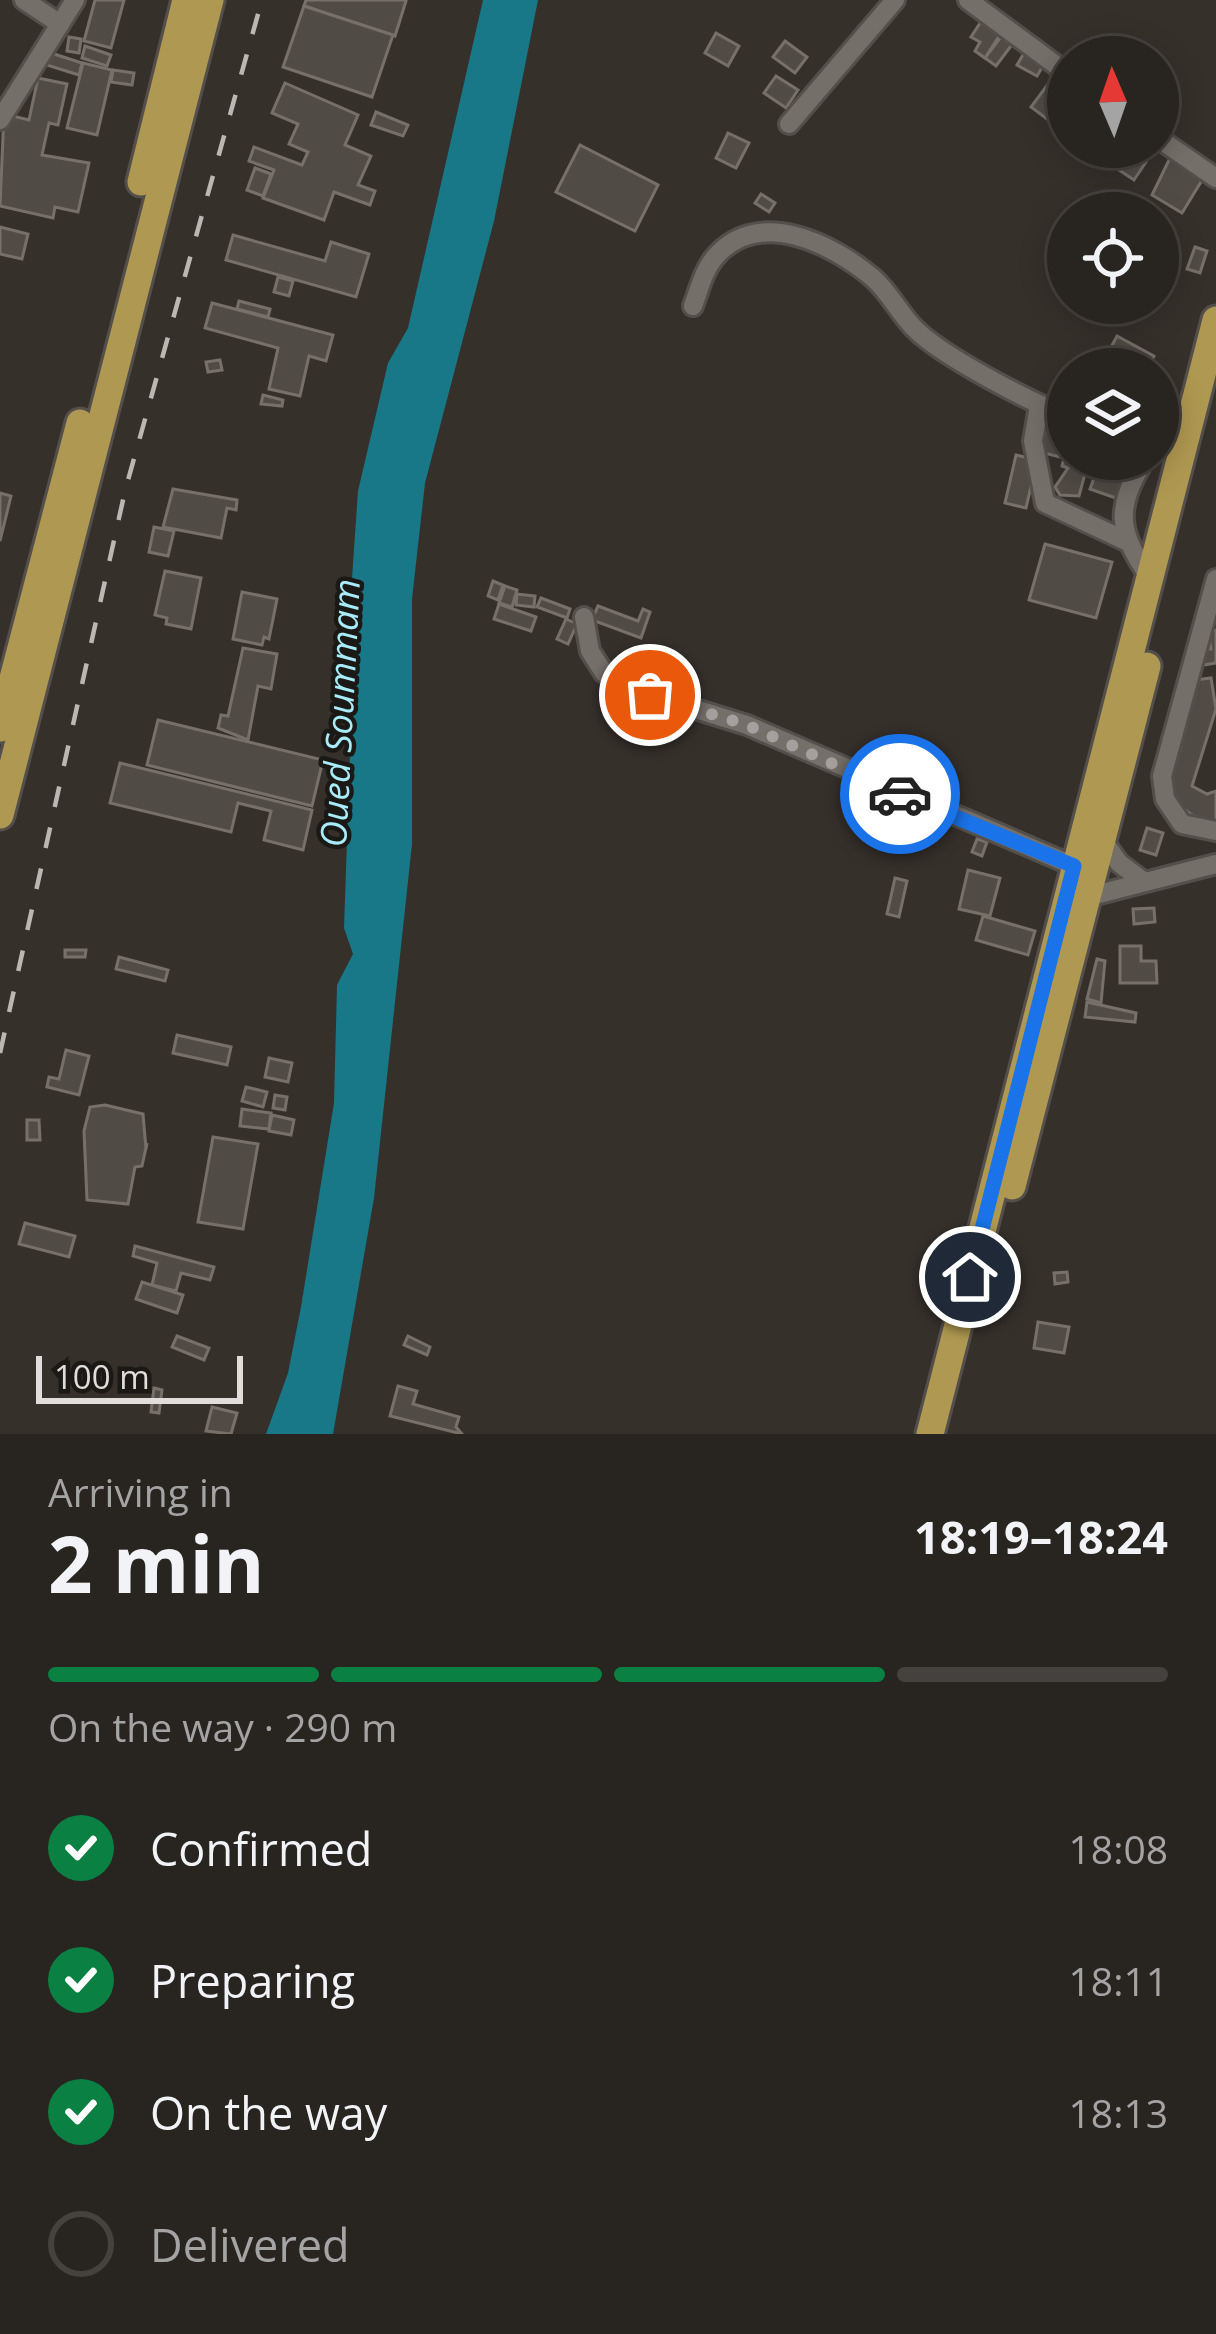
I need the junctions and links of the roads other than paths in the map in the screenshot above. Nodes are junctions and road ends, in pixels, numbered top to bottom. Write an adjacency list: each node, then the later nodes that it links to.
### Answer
1 (24, 0): 7 (street)
2 (186, 0): 25 (highway)
3 (210, 0): 26 (highway)
4 (895, 0): 10 (street)
5 (968, 0): 8 (street)
6 (72, 1): 7 (street)
7 (60, 24): 9 (street)
8 (1047, 58)
9 (0, 120)
10 (789, 124)
11 (1179, 152): 12 (street)
12 (1216, 178)
13 (693, 306): 16 (street)
14 (1216, 320): 18 (highway)
15 (1216, 394): 28 (highway)
16 (1039, 406): 17 (street); 21 (street)
17 (1047, 409)
18 (1189, 427): 19 (street); 22 (highway)
19 (1179, 432)
20 (1133, 480): 21 (street)
21 (1124, 540): 22 (street)
22 (1150, 578): 30 (highway)
23 (1216, 579): 27 (street)
24 (584, 617): 30 (street)
25 (0, 728)
26 (0, 815)
27 (1216, 831)
28 (1102, 838): 31 (street); 32 (highway)
29 (1216, 864): 31 (street)
30 (1074, 866): 33 (highway)
31 (1143, 881): 32 (street)
32 (1087, 897): 34 (highway)
33 (930, 1434)
34 (947, 1434)

